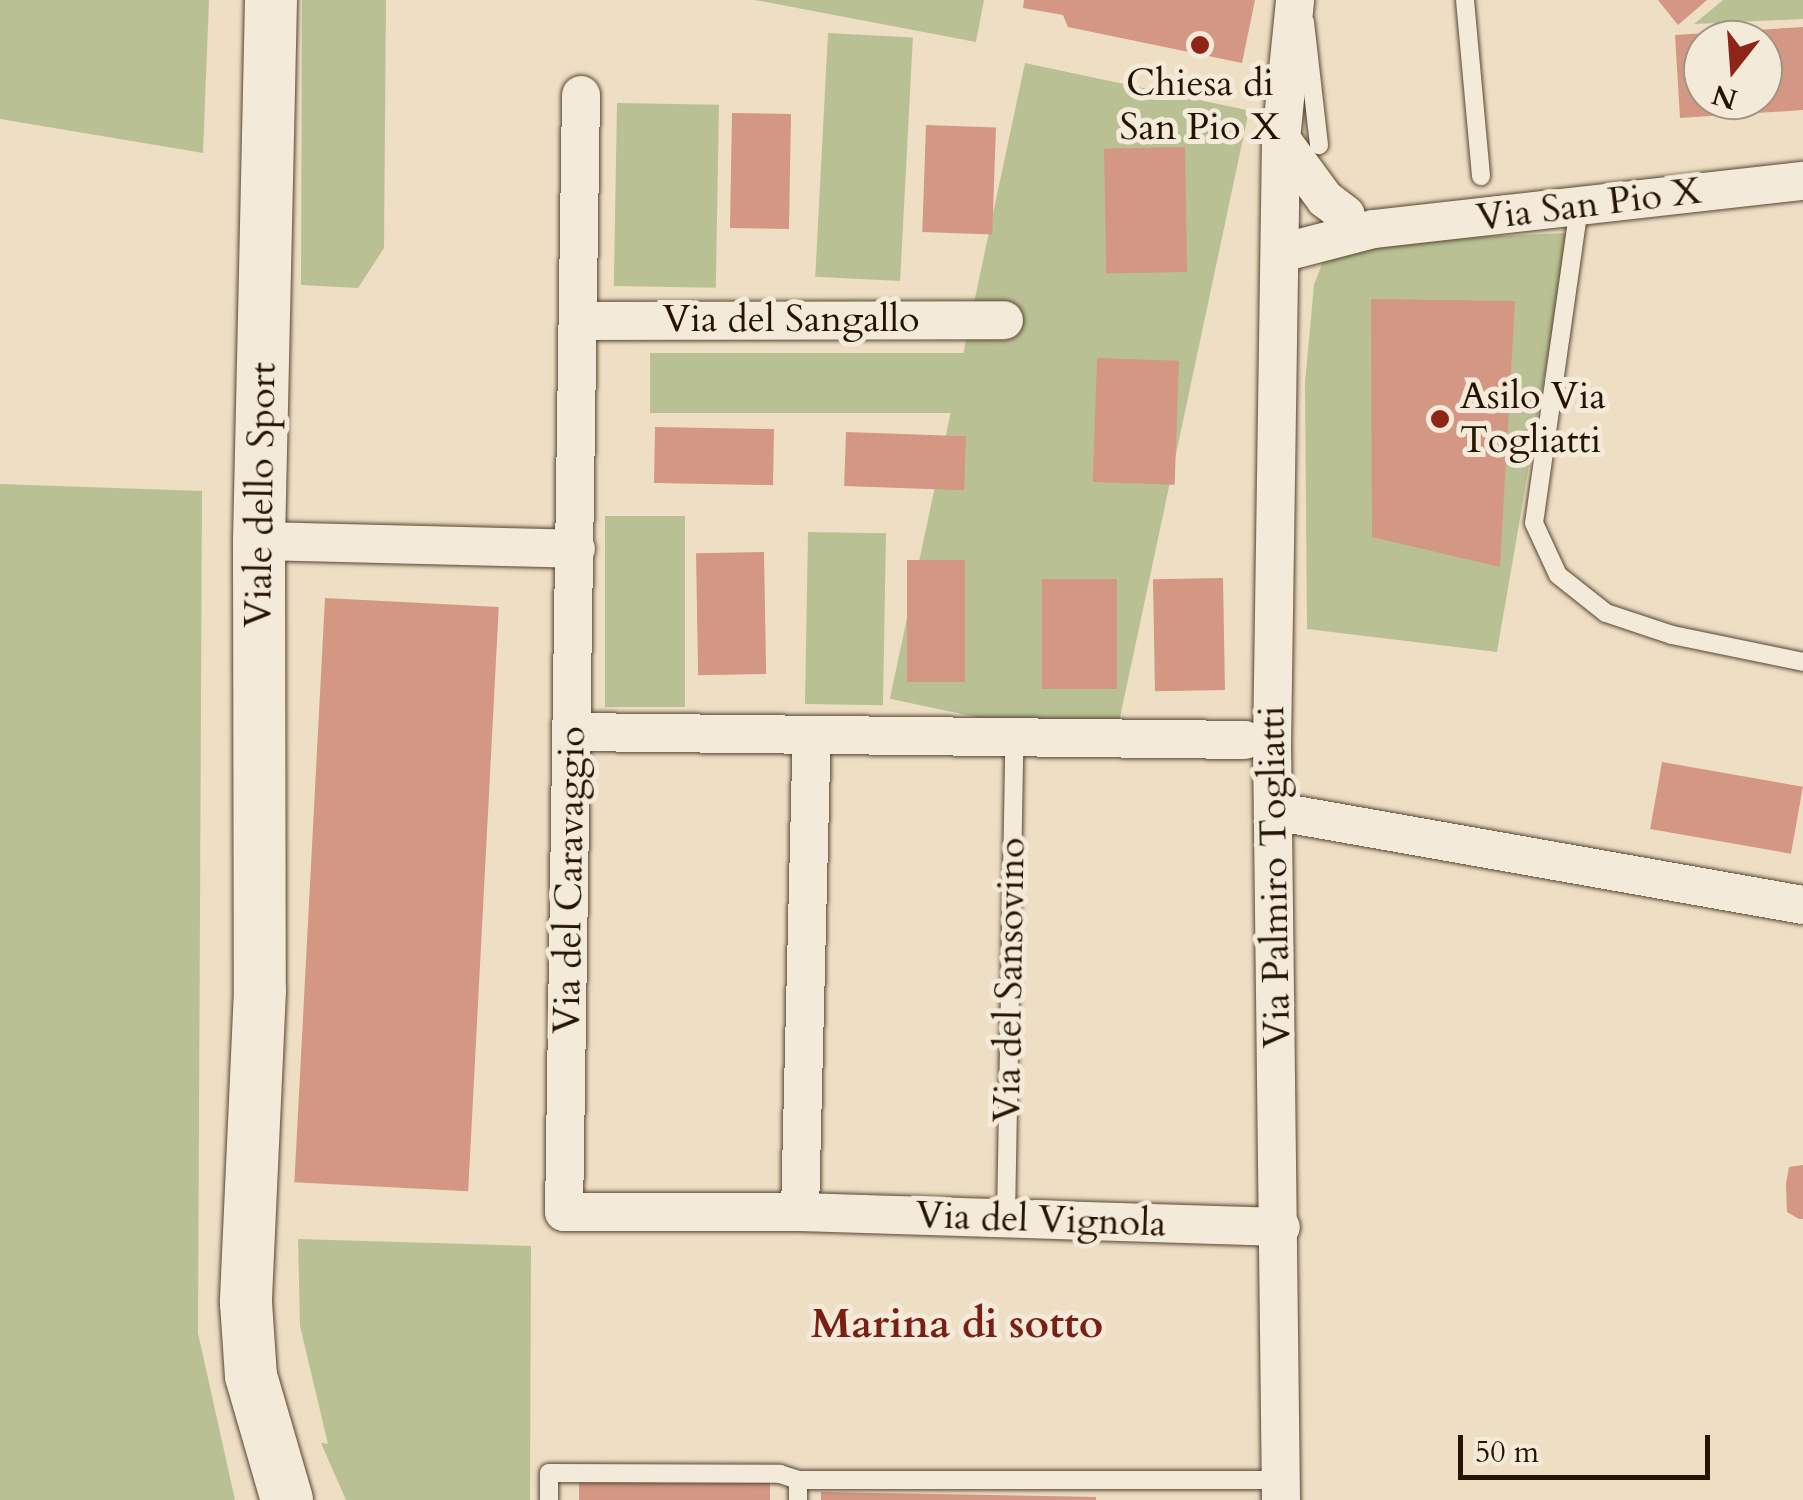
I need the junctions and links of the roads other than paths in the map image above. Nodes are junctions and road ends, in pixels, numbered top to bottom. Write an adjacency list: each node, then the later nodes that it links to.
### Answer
1 (271, 0): 15 (street, Viale dello Sport)
2 (1465, 0): 7 (lane)
3 (1295, 3): 5 (street); 6 (lane)
4 (582, 95): 14 (street, Via del Caravaggio)
5 (1281, 138): 10 (street); 11 (street)
6 (1319, 145)
7 (1480, 176)
8 (1803, 182): 9 (street, Via San Pio X)
9 (1579, 207): 11 (street, Via San Pio X); 17 (lane)
10 (1282, 211): 11 (street, Via San Pio X); 12 (street)
11 (1360, 222): 12 (street, Via San Pio X)
12 (1281, 254): 22 (street, Via Palmiro Togliatti)
13 (1004, 320): 14 (street, Via del Sangallo)
14 (579, 321): 16 (street, Via del Caravaggio)
15 (259, 540): 16 (street); 24 (street, Viale dello Sport)
16 (576, 549): 18 (street, Via del Caravaggio)
17 (1803, 662)
18 (573, 732): 19 (street); 25 (street, Via del Caravaggio)
19 (812, 736): 20 (street); 26 (street)
20 (1014, 740): 21 (street); 27 (lane, Via del Sansovino)
21 (1245, 740)
22 (1273, 810): 23 (street); 28 (street, Via Palmiro Togliatti)
23 (1803, 905)
24 (260, 990): 31 (street, Viale dello Sport); 32 (street, Viale dello Sport)
25 (564, 1212): 26 (street, Via del Vignola)
26 (800, 1212): 27 (street, Via del Vignola)
27 (1006, 1221): 28 (street, Via del Vignola)
28 (1281, 1227): 30 (street, Via Palmiro Togliatti)
29 (798, 1490): 30 (lane); 33 (lane)
30 (1281, 1490)
31 (287, 1500)
32 (325, 1500)
33 (549, 1500)

